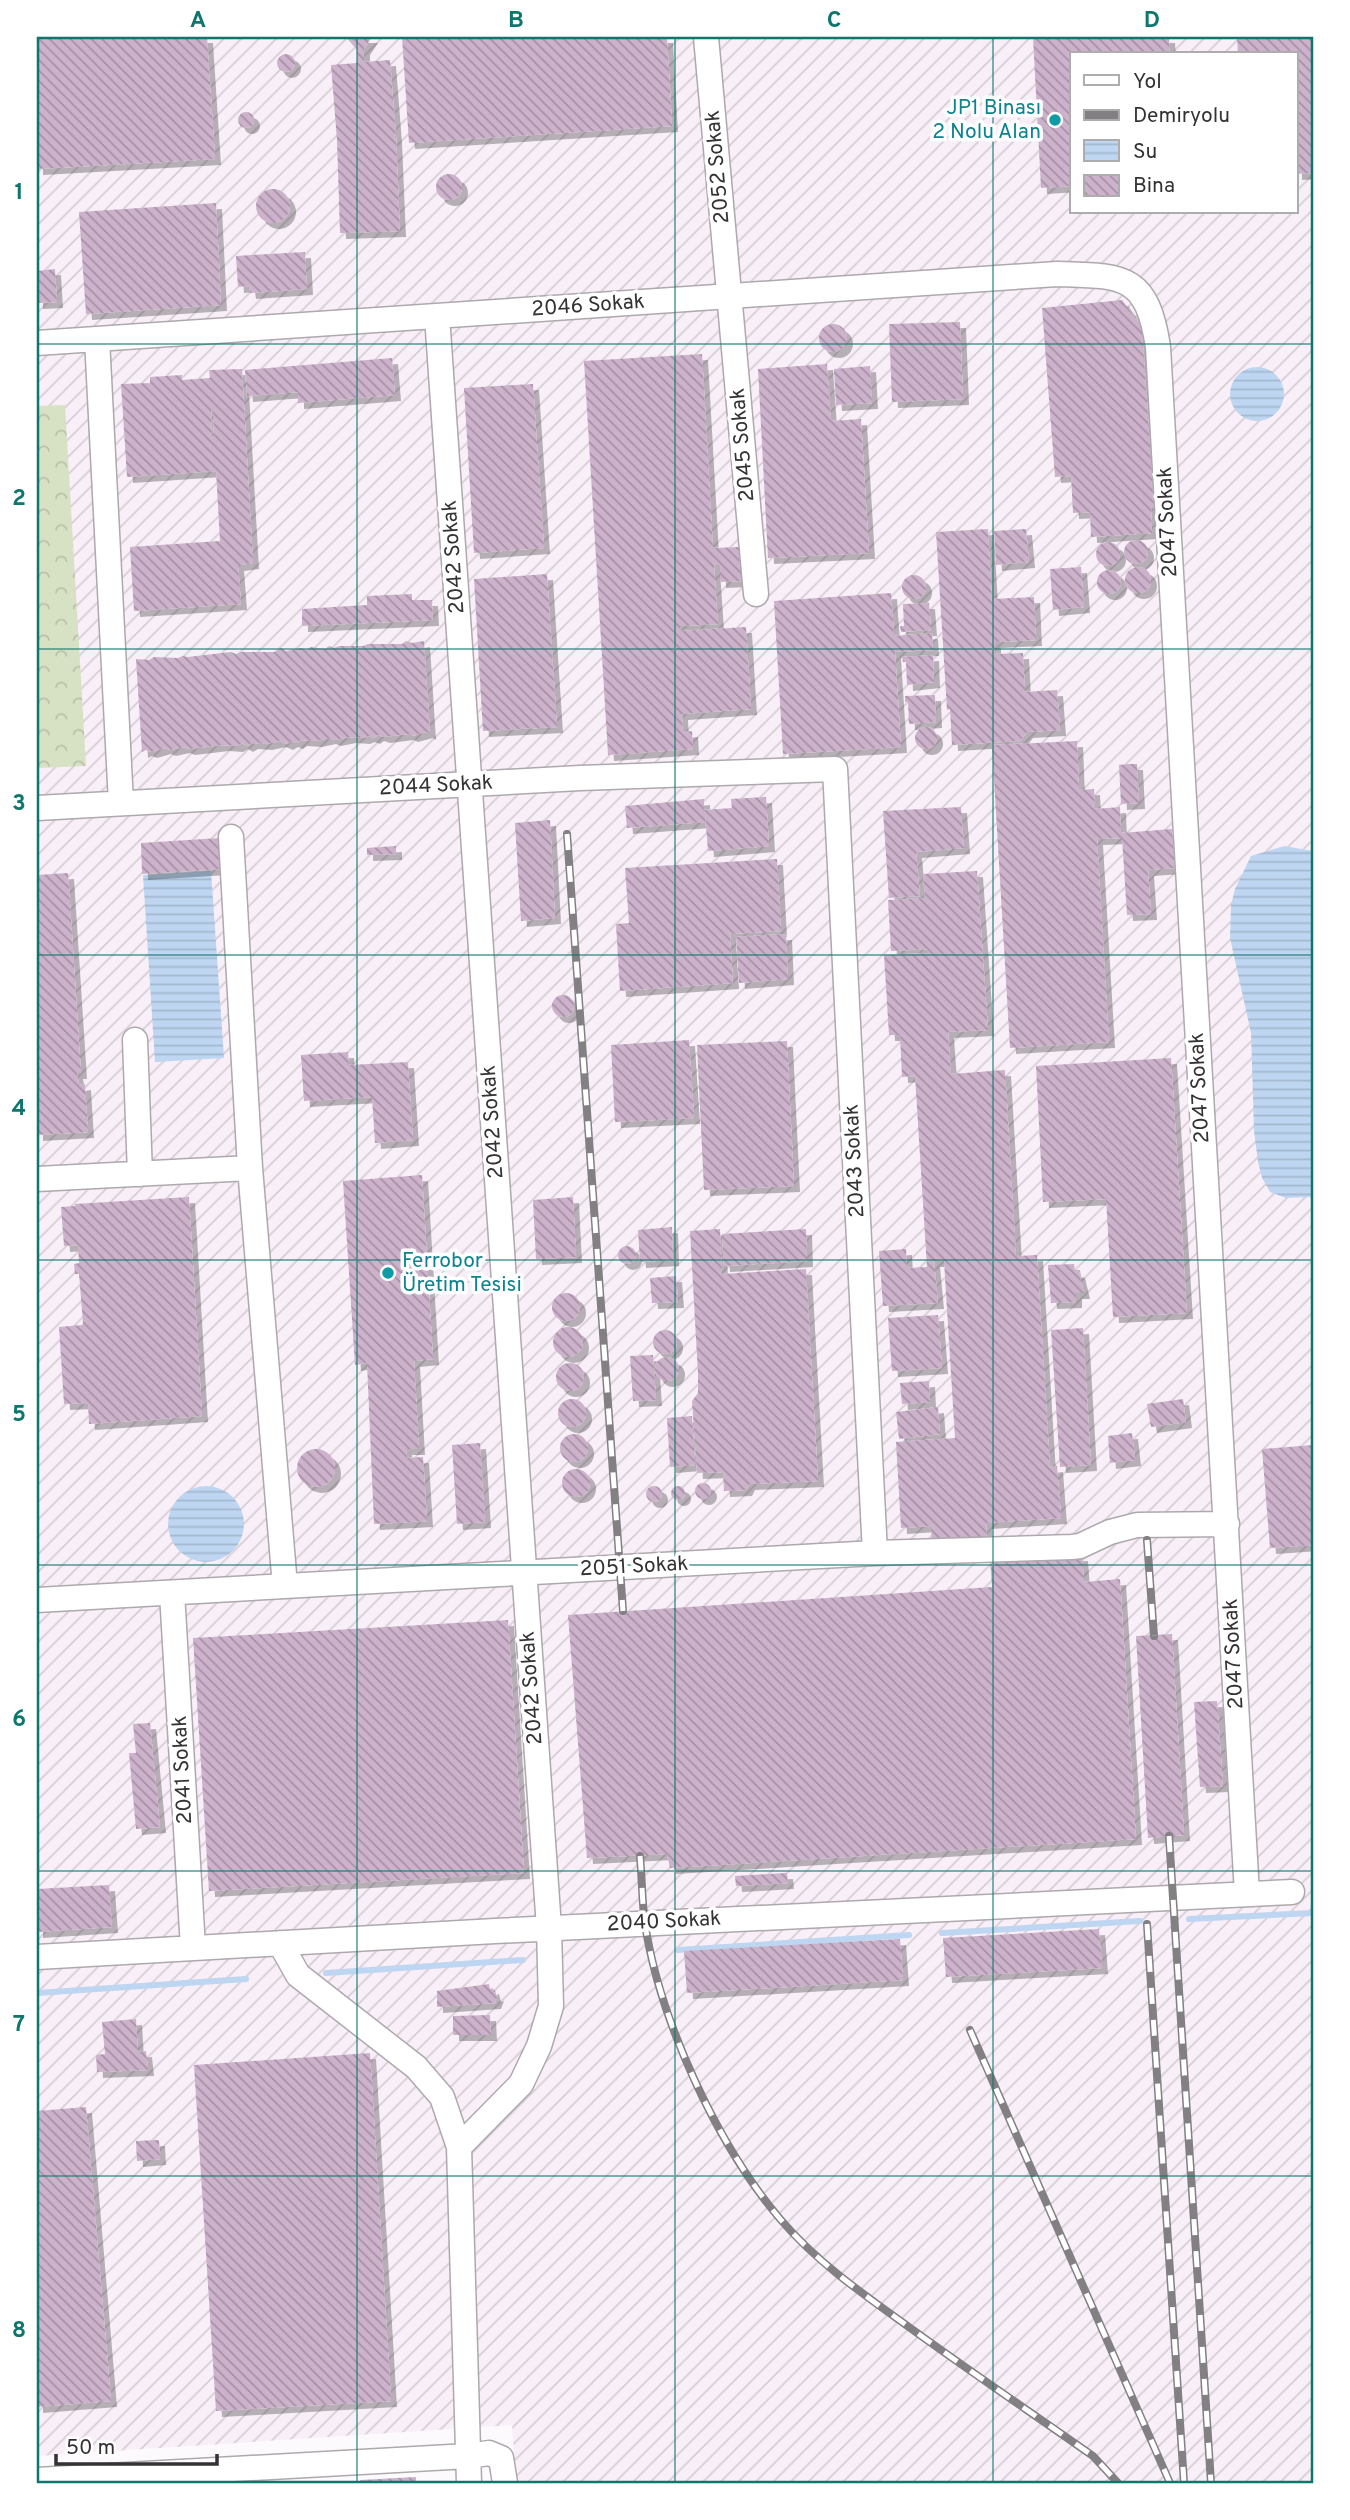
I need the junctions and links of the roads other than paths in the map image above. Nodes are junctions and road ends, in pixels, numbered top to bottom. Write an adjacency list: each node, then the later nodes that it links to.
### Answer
1 (706, 37): 3 (street, 2052 Sokak)
2 (1135, 289): 3 (street, 2046 Sokak); 17 (street, 2047 Sokak)
3 (730, 297): 4 (street, 2046 Sokak); 7 (street, 2045 Sokak)
4 (437, 316): 5 (street, 2046 Sokak); 9 (street, 2042 Sokak)
5 (97, 339): 6 (street, 2046 Sokak); 10 (street)
6 (37, 343)
7 (756, 594)
8 (835, 769): 9 (street, 2044 Sokak); 18 (street, 2043 Sokak)
9 (469, 784): 10 (street, 2044 Sokak); 19 (street, 2042 Sokak)
10 (121, 803): 11 (street, 2044 Sokak)
11 (37, 808)
12 (232, 837): 14 (street)
13 (135, 1040): 15 (street)
14 (250, 1168): 15 (street); 20 (street)
15 (140, 1174): 16 (street)
16 (37, 1180)
17 (1227, 1524): 18 (street, 2051 Sokak); 24 (street, 2047 Sokak)
18 (875, 1553): 19 (street, 2051 Sokak)
19 (525, 1573): 20 (street, 2051 Sokak); 25 (street, 2042 Sokak)
20 (285, 1586): 21 (street, 2051 Sokak)
21 (172, 1592): 22 (street, 2051 Sokak); 27 (street, 2041 Sokak)
22 (37, 1600)
23 (1292, 1892): 24 (street, 2040 Sokak)
24 (1247, 1894): 25 (street, 2040 Sokak)
25 (549, 1928): 26 (street, 2040 Sokak); 29 (street, 2042 Sokak)
26 (280, 1943): 27 (street, 2040 Sokak); 29 (street)
27 (193, 1948): 28 (street, 2040 Sokak)
28 (37, 1956)
29 (459, 2147): 30 (street)
30 (468, 2456): 31 (street); 34 (street); 35 (street)
31 (272, 2475): 33 (street)
32 (37, 2480): 33 (street)
33 (76, 2481)
34 (469, 2483)
35 (505, 2483)

